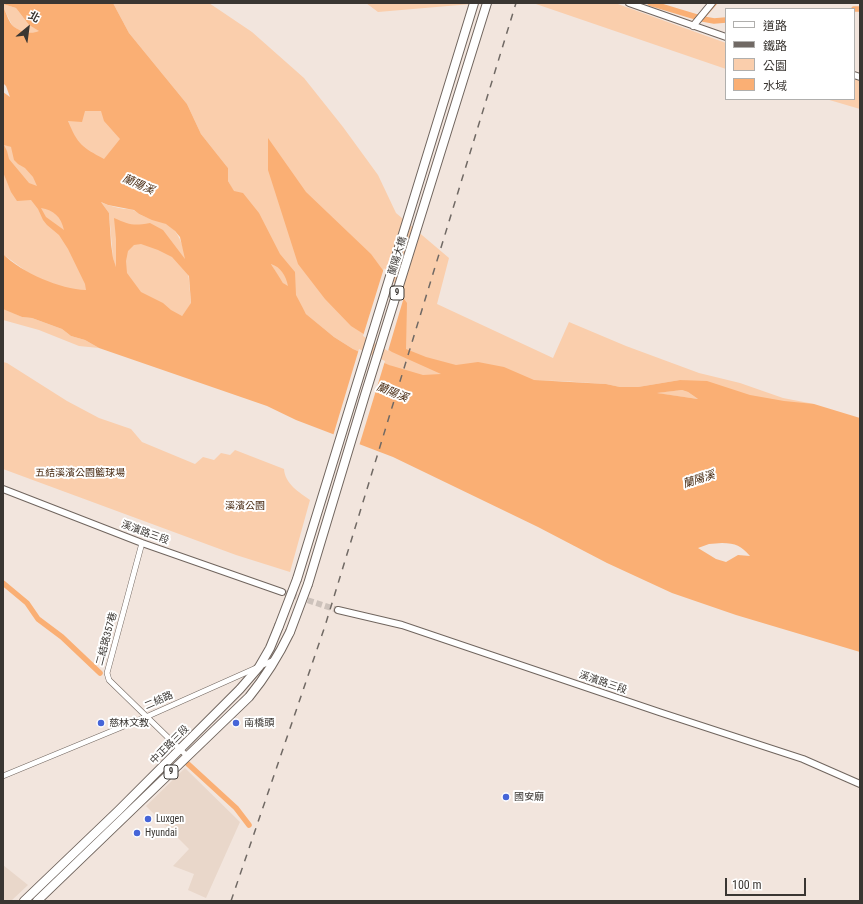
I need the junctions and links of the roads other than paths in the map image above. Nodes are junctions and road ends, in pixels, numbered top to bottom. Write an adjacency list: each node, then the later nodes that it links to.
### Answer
1 (474, 3): 9 (main road, 蘭陽大橋 / 9)
2 (487, 3): 10 (main road, 蘭陽大橋 / 9)
3 (629, 3): 5 (street)
4 (712, 3): 5 (street)
5 (693, 26): 6 (street)
6 (725, 37)
7 (3, 489): 8 (street, 溪濱路三段)
8 (142, 543): 11 (street, 溪濱路三段); 15 (street, 二結路357巷)
9 (297, 579): 14 (main road, 中正路三段 / 9, bridge)
10 (308, 584): 13 (main road, 中正路三段 / 9, bridge)
11 (282, 592)
12 (338, 610): 21 (street, 溪濱路三段)
13 (277, 659): 14 (street, 二結路); 19 (main road, 中正路三段 / 9)
14 (259, 667): 17 (street, 二結路); 18 (main road, 中正路三段 / 9)
15 (109, 680): 16 (street); 17 (street, 二結路357巷)
16 (103, 682)
17 (146, 717): 18 (street, 二結路357巷); 20 (street, 二結路)
18 (180, 749): 19 (street, 二結路357巷); 22 (main road, 中正路三段 / 9)
19 (187, 756): 23 (main road, 中正路三段 / 9)
20 (3, 776)
21 (860, 784)
22 (24, 901)
23 (37, 901)

